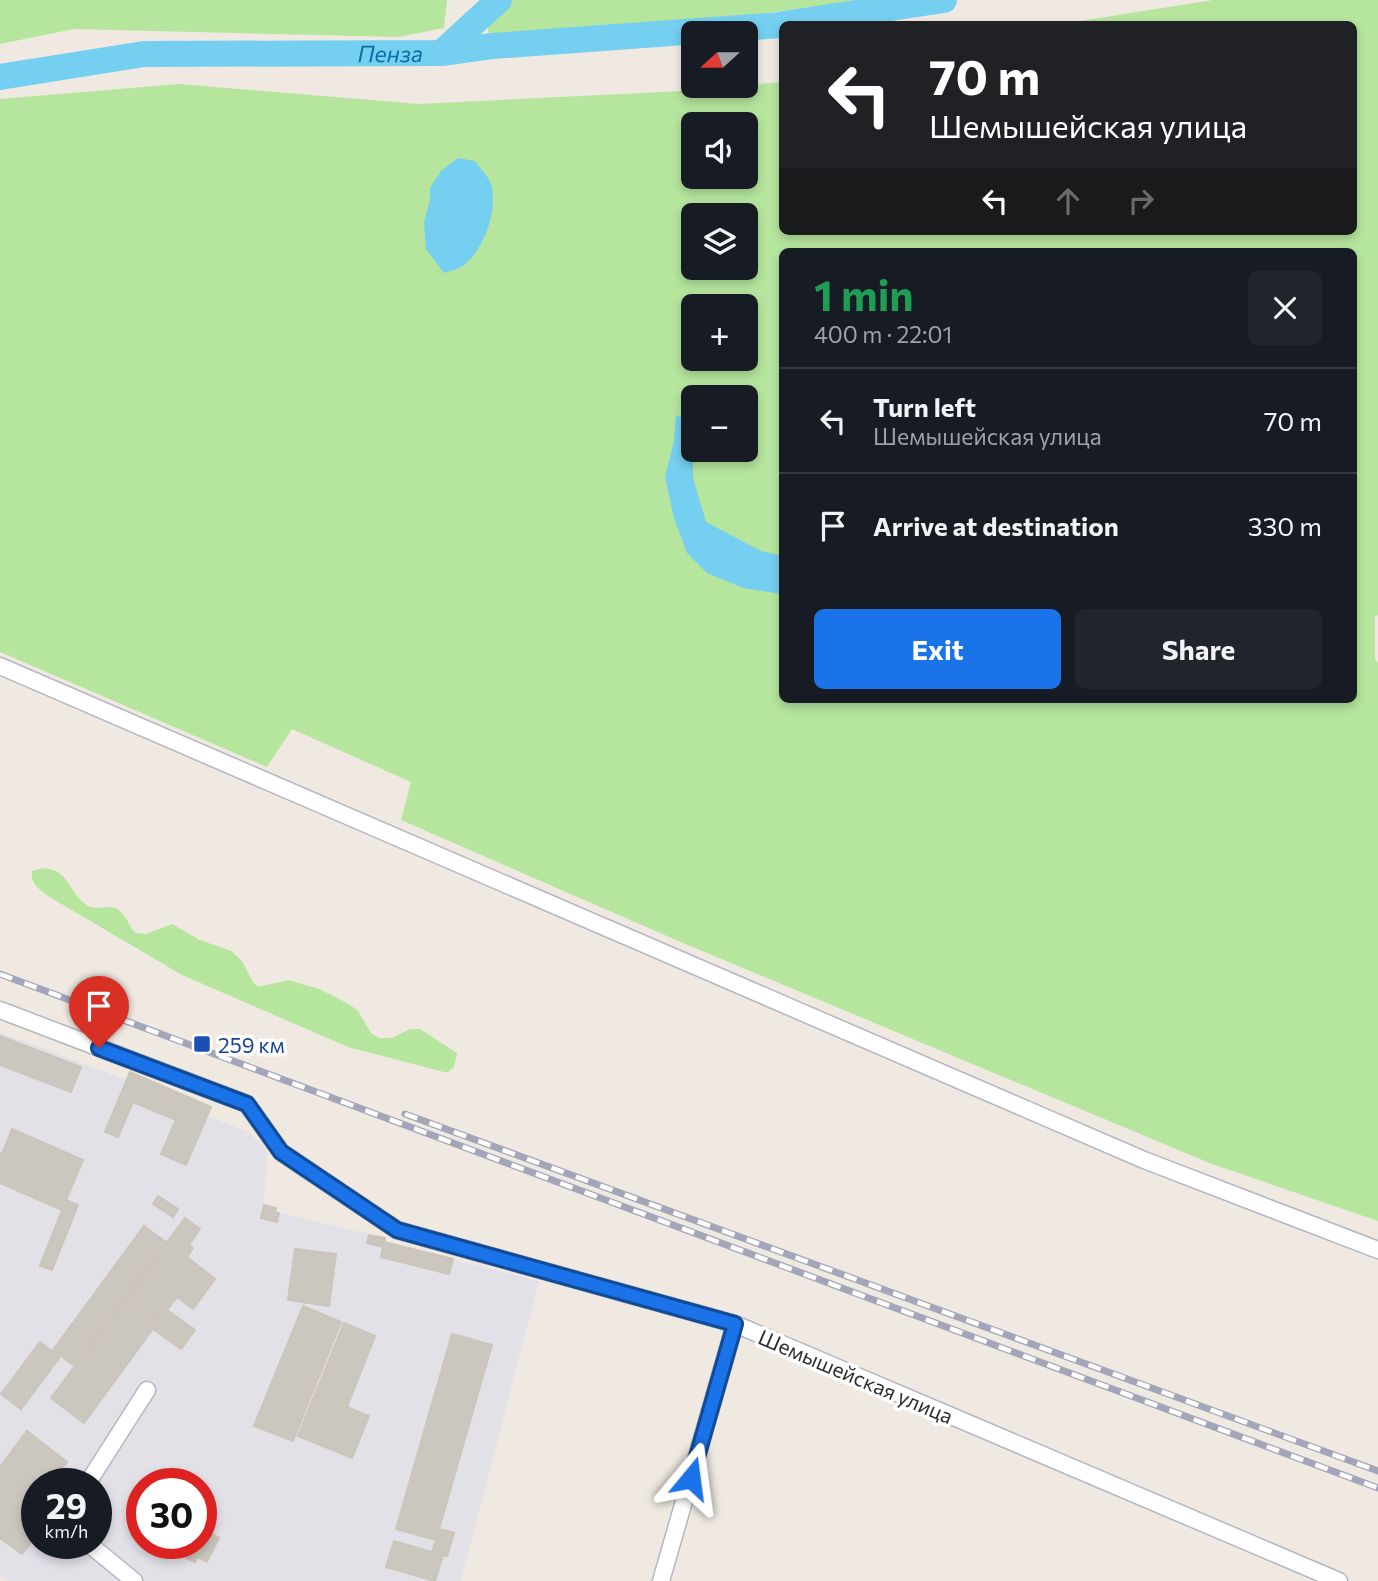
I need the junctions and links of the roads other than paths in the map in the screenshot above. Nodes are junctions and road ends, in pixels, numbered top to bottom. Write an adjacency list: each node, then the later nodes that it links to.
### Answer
1 (0, 666): 3 (street)
2 (0, 1010): 4 (street, Шемышейская улица)
3 (1378, 1250)
4 (735, 1324): 9 (street); 10 (street, Шемышейская улица)
5 (147, 1390): 6 (street)
6 (97, 1468)
7 (107, 1559): 8 (street)
8 (134, 1581)
9 (661, 1581)
10 (1339, 1581)

